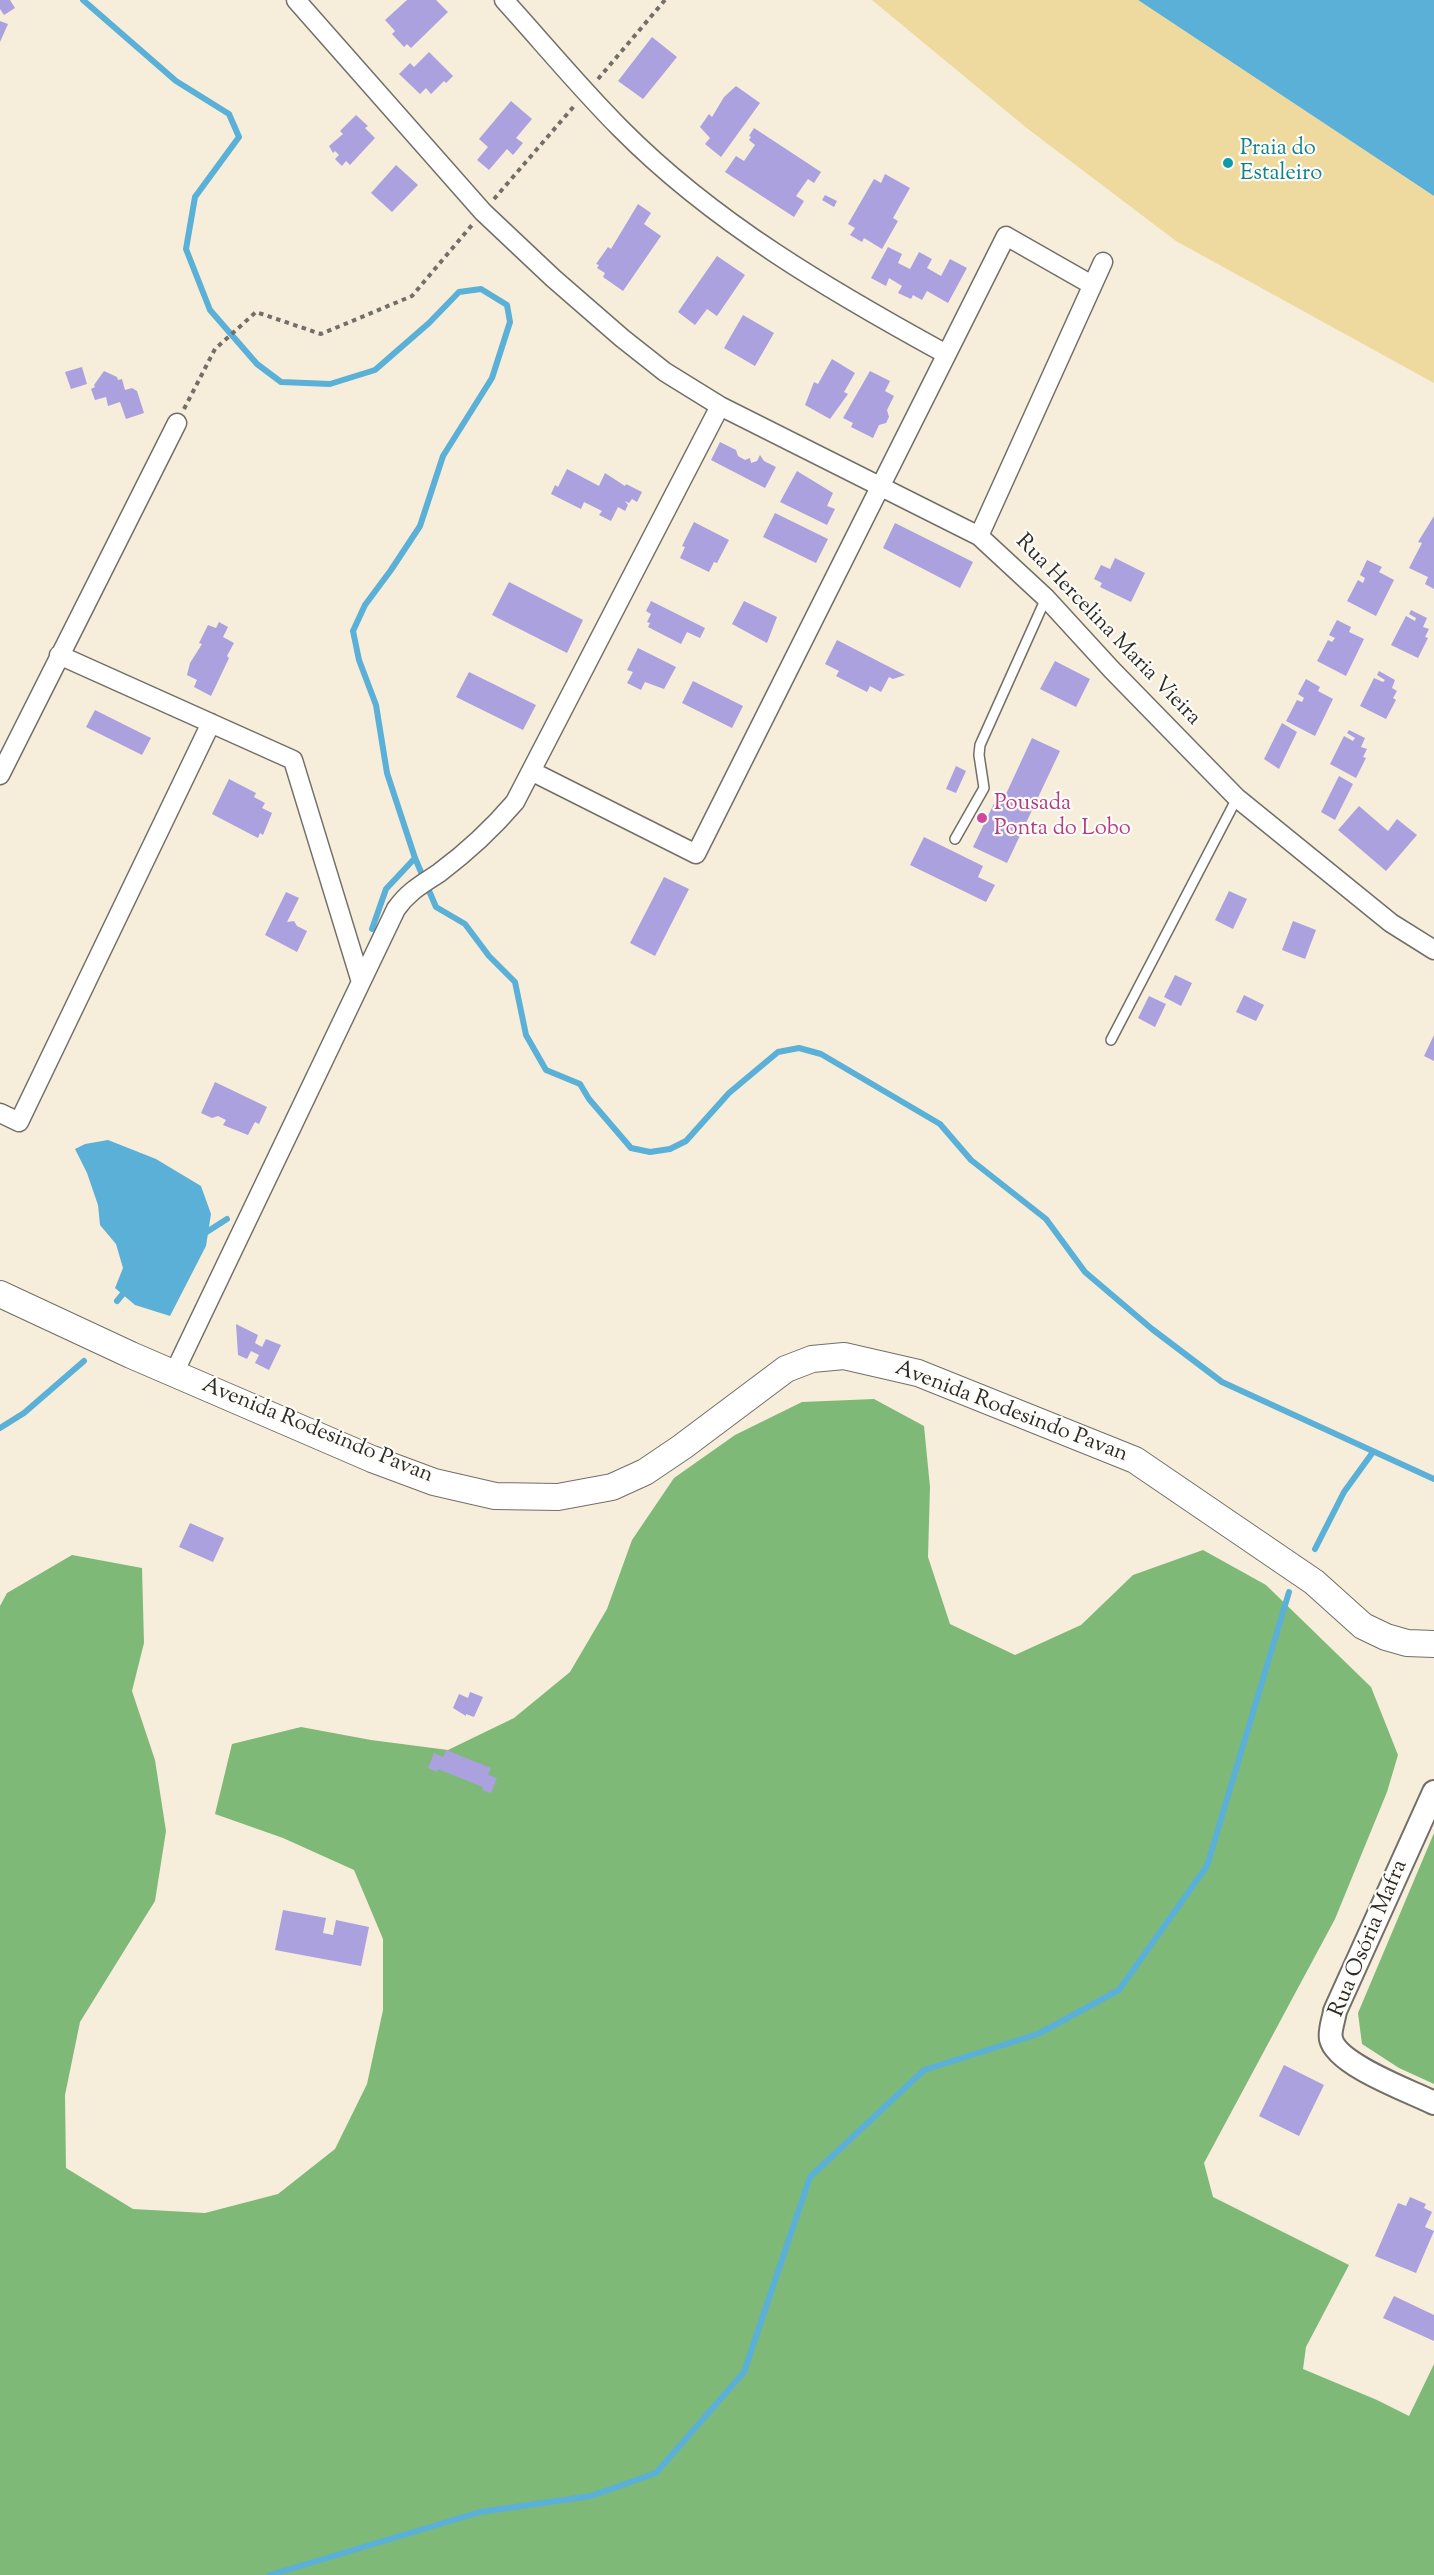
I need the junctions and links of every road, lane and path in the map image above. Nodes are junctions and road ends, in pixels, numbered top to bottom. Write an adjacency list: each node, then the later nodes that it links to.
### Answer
1 (296, 0): 7 (street)
2 (504, 0): 6 (street)
3 (1104, 261): 4 (street, Rua Hercelina Maria Vieira)
4 (1092, 285): 6 (street); 10 (street, Rua Hercelina Maria Vieira)
5 (256, 312): 8 (path)
6 (946, 354): 9 (street)
7 (720, 406): 9 (street); 14 (street)
8 (177, 423): 12 (street)
9 (880, 487): 10 (street); 14 (street)
10 (979, 536): 11 (street, Rua Hercelina Maria Vieira)
11 (1046, 598): 16 (street, Rua Hercelina Maria Vieira); 17 (lane)
12 (59, 655): 13 (street); 15 (street)
13 (211, 723): 19 (street); 21 (street)
14 (531, 771): 19 (street)
15 (0, 775)
16 (1237, 798): 18 (street, Rua Hercelina Maria Vieira); 20 (lane)
17 (955, 839)
18 (1434, 950)
19 (361, 982): 23 (street)
20 (1111, 1040)
21 (0, 1113)
22 (0, 1294): 23 (main road, Avenida Rodesindo Pavan)
23 (179, 1375): 24 (main road, Avenida Rodesindo Pavan)
24 (1434, 1644)
25 (1434, 1792): 26 (street, Rua Osória Mafra)
26 (1434, 2103)

